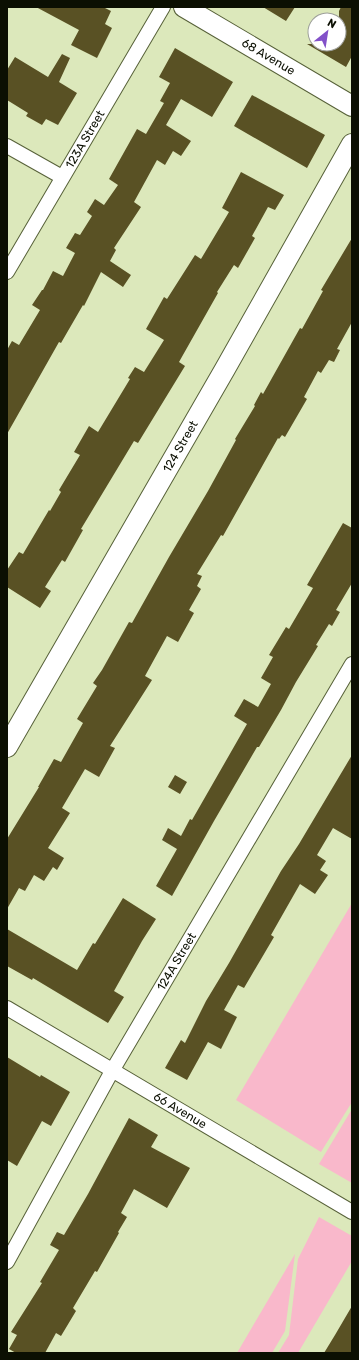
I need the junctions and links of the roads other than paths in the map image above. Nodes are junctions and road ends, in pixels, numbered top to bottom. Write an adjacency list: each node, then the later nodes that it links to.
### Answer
1 (163, 7): 6 (street, 123A Street)
2 (184, 7): 3 (street, 68 Avenue)
3 (352, 106)
4 (352, 144): 9 (street, 124 Street)
5 (7, 146): 6 (street)
6 (62, 177): 7 (street, 123A Street)
7 (7, 272)
8 (352, 664): 11 (street, 124A Street)
9 (7, 747)
10 (7, 1008): 11 (street, 66 Avenue)
11 (112, 1071): 12 (street, 66 Avenue); 13 (street, 124A Street)
12 (352, 1212)
13 (7, 1262)

